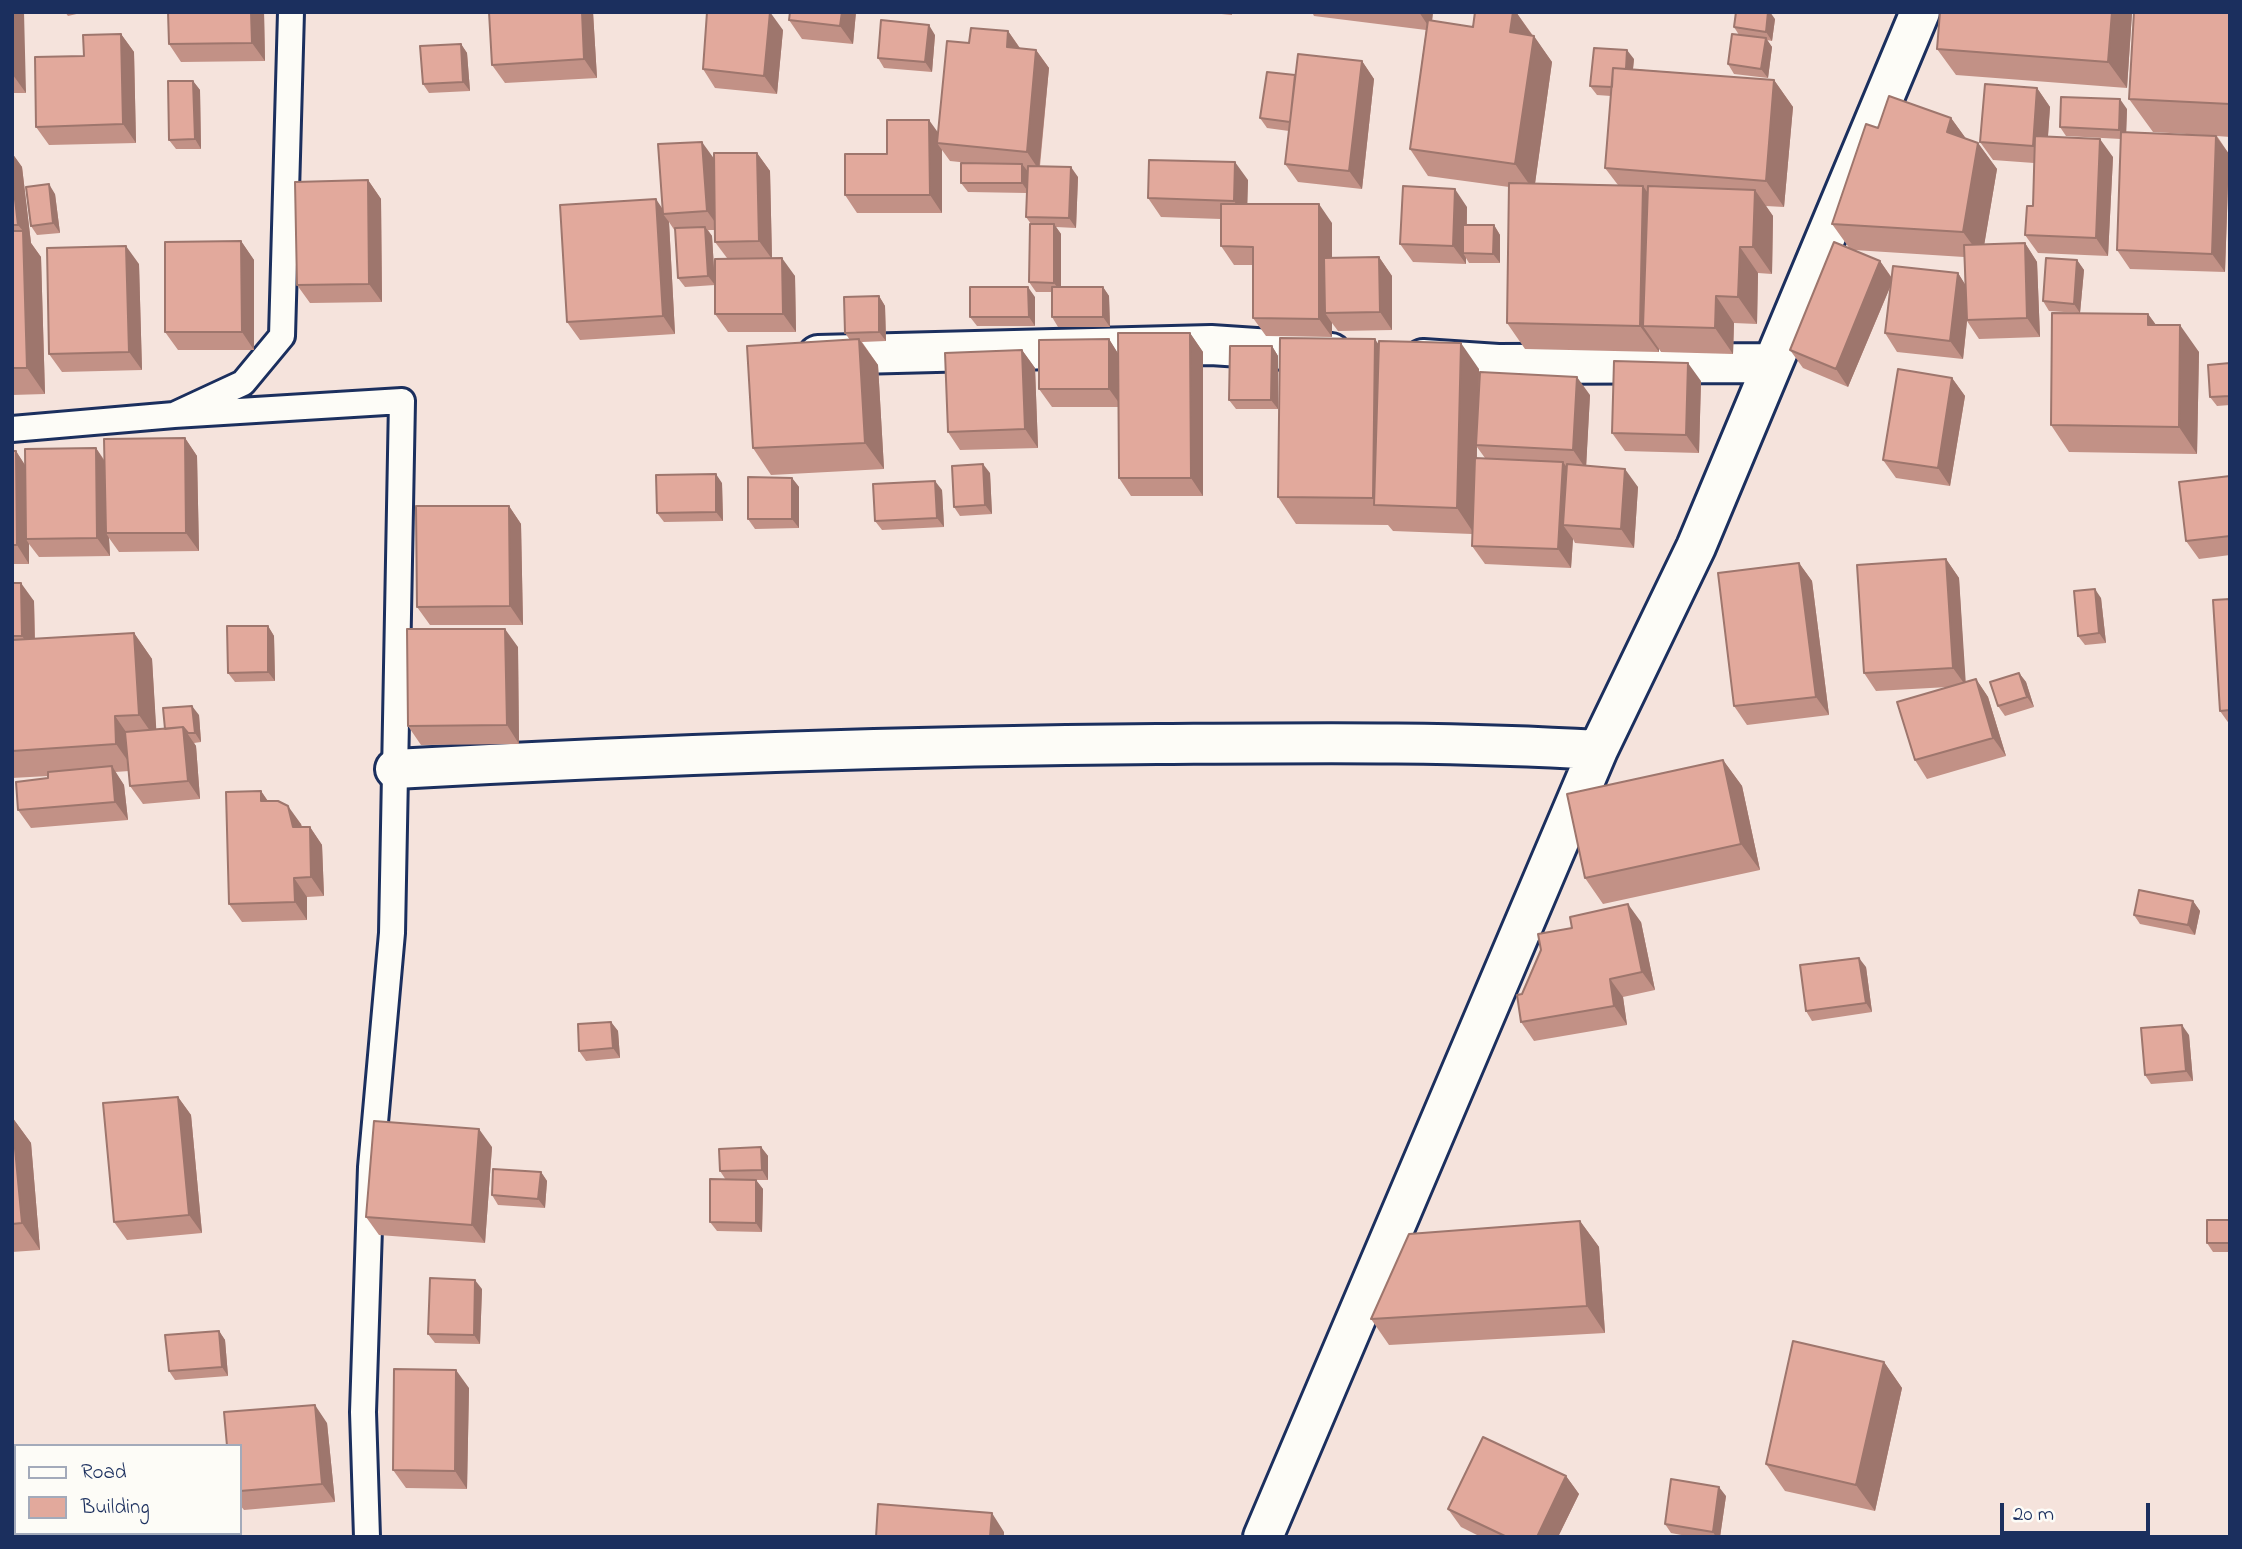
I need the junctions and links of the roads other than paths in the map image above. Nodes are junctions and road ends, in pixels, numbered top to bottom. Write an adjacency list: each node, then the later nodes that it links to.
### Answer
1 (291, 12): 5 (lane)
2 (1920, 12): 4 (street)
3 (784, 355): 4 (street)
4 (1773, 363): 7 (street)
5 (174, 415): 6 (lane); 8 (lane)
6 (12, 429)
7 (1598, 750): 8 (street); 10 (street)
8 (395, 769): 9 (lane)
9 (367, 1537)
10 (1263, 1537)

